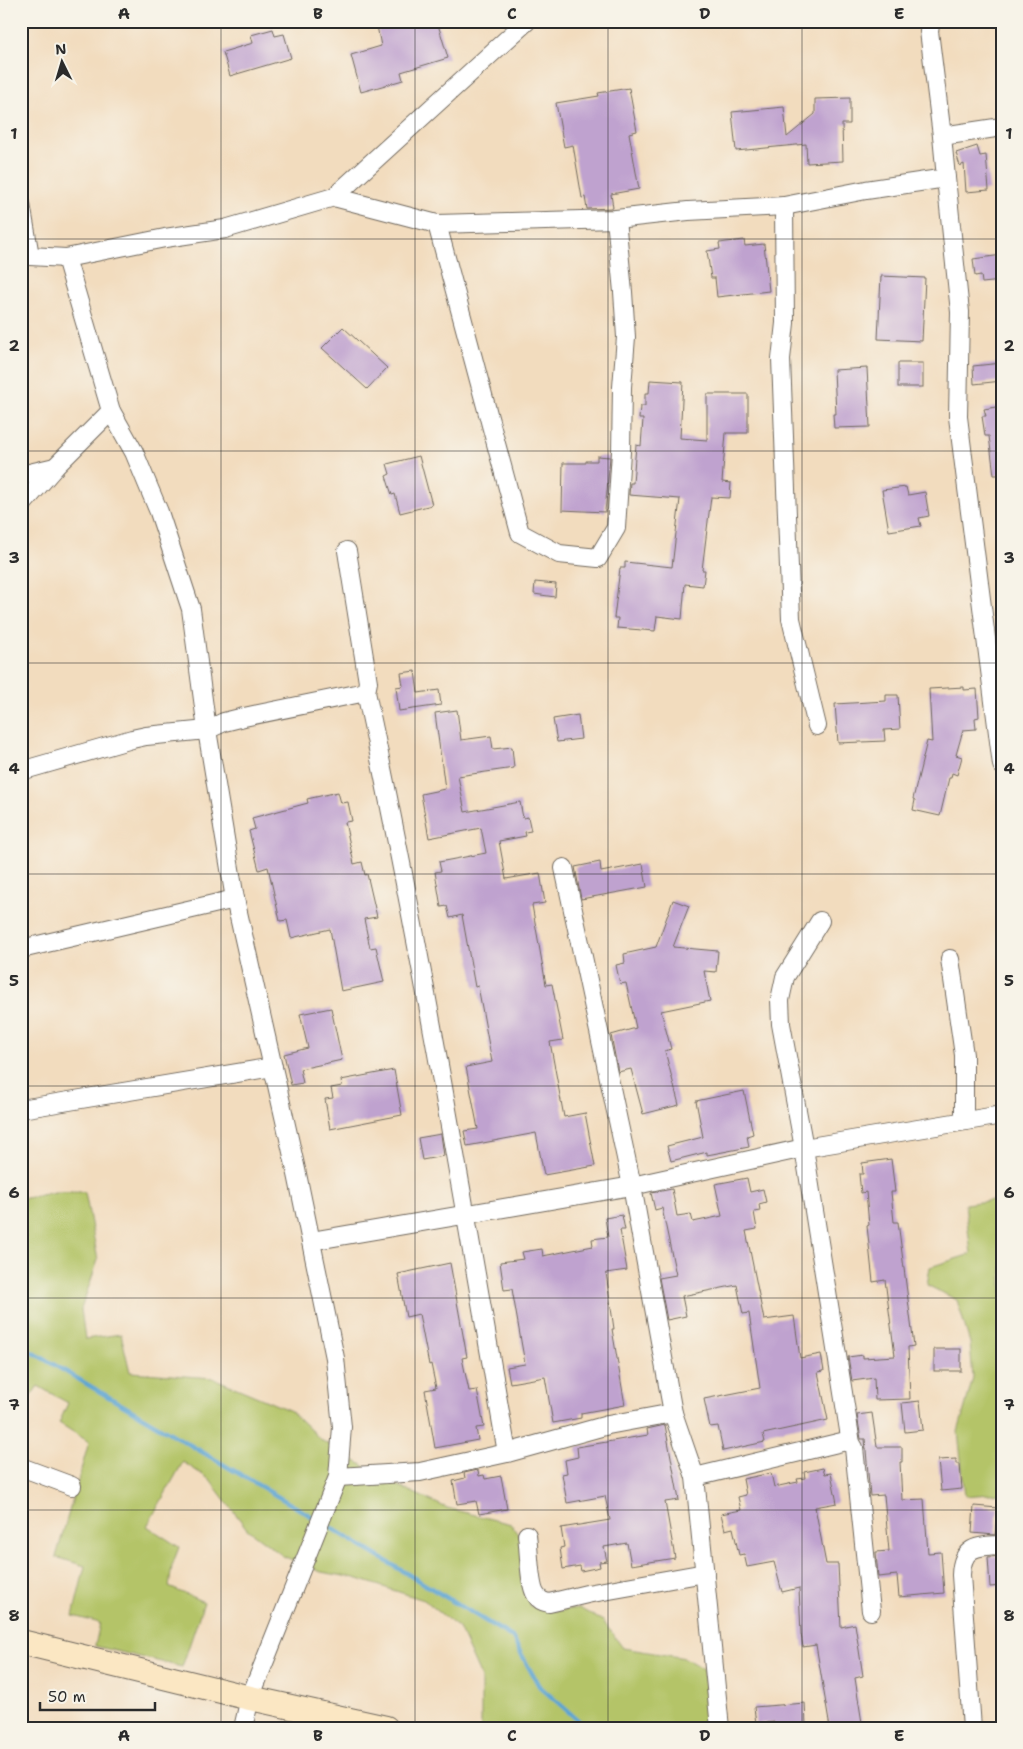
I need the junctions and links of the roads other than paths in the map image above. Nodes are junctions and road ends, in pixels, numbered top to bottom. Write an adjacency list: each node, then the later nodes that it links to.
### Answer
1 (527, 21): 6 (street)
2 (931, 21): 4 (street)
3 (1002, 127): 4 (street)
4 (942, 136): 5 (street)
5 (946, 178): 8 (street); 21 (street)
6 (334, 197): 10 (street); 12 (street)
7 (21, 204): 11 (street)
8 (784, 206): 9 (street); 19 (street)
9 (616, 219): 10 (street); 10 (street)
10 (437, 224)
11 (26, 257): 12 (street)
12 (66, 258): 13 (street)
13 (111, 411): 14 (street); 20 (street)
14 (55, 467): 15 (street); 16 (street)
15 (21, 475)
16 (21, 506)
17 (347, 551): 18 (street)
18 (366, 692): 20 (street); 34 (street)
19 (817, 726)
20 (207, 730): 22 (street); 24 (street)
21 (1002, 765)
22 (21, 771)
23 (564, 868): 33 (street)
24 (235, 899): 26 (street); 28 (street)
25 (820, 921): 32 (street)
26 (21, 949)
27 (950, 959): 31 (street)
28 (273, 1067): 29 (street); 35 (street)
29 (21, 1109)
30 (1002, 1115): 31 (street)
31 (964, 1121): 32 (street)
32 (804, 1148): 33 (street); 37 (street)
33 (632, 1186): 34 (street); 36 (street)
34 (467, 1215): 35 (street); 38 (street)
35 (311, 1241): 40 (street)
36 (673, 1413): 38 (street); 41 (street)
37 (851, 1443): 41 (street); 46 (street)
38 (507, 1453): 40 (street)
39 (21, 1467): 42 (street)
40 (338, 1477): 48 (street)
41 (695, 1477): 45 (street)
42 (72, 1486)
43 (527, 1535): 45 (street)
44 (1002, 1546): 52 (street)
45 (705, 1573): 51 (street)
46 (871, 1611)
47 (21, 1642): 48 (street)
48 (250, 1698): 49 (street); 50 (street)
49 (243, 1728)
50 (386, 1728)
51 (720, 1728)
52 (972, 1728)

